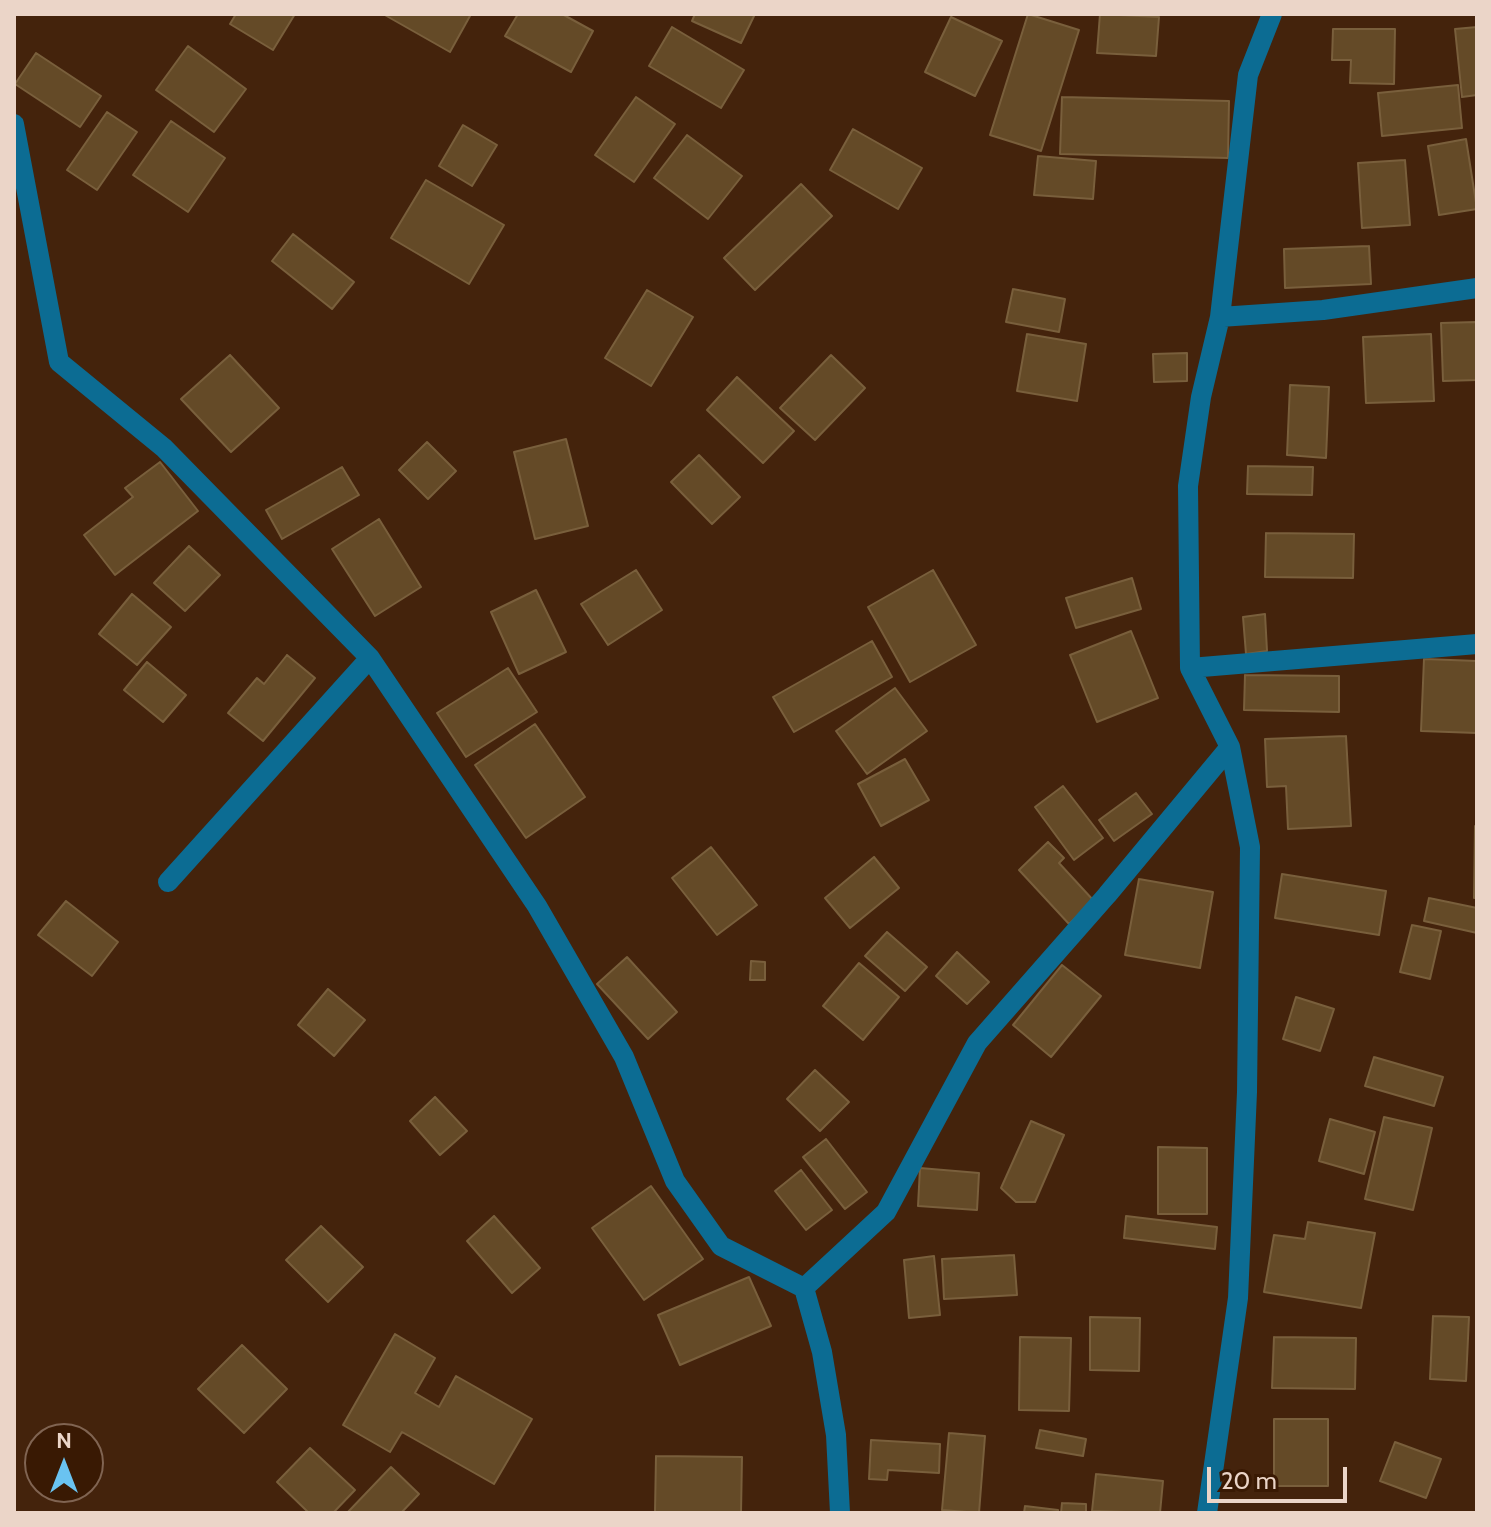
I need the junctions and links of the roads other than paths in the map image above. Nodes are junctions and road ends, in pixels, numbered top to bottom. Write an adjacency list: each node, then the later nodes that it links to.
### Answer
1 (1272, 14): 4 (street)
2 (14, 124): 6 (street)
3 (1477, 288): 4 (street)
4 (1220, 317): 7 (street)
5 (1477, 644): 7 (street)
6 (370, 658): 9 (street); 10 (street)
7 (1190, 668): 8 (street)
8 (1230, 747): 10 (street); 12 (street)
9 (168, 882)
10 (804, 1288): 11 (street)
11 (840, 1513)
12 (1207, 1513)

